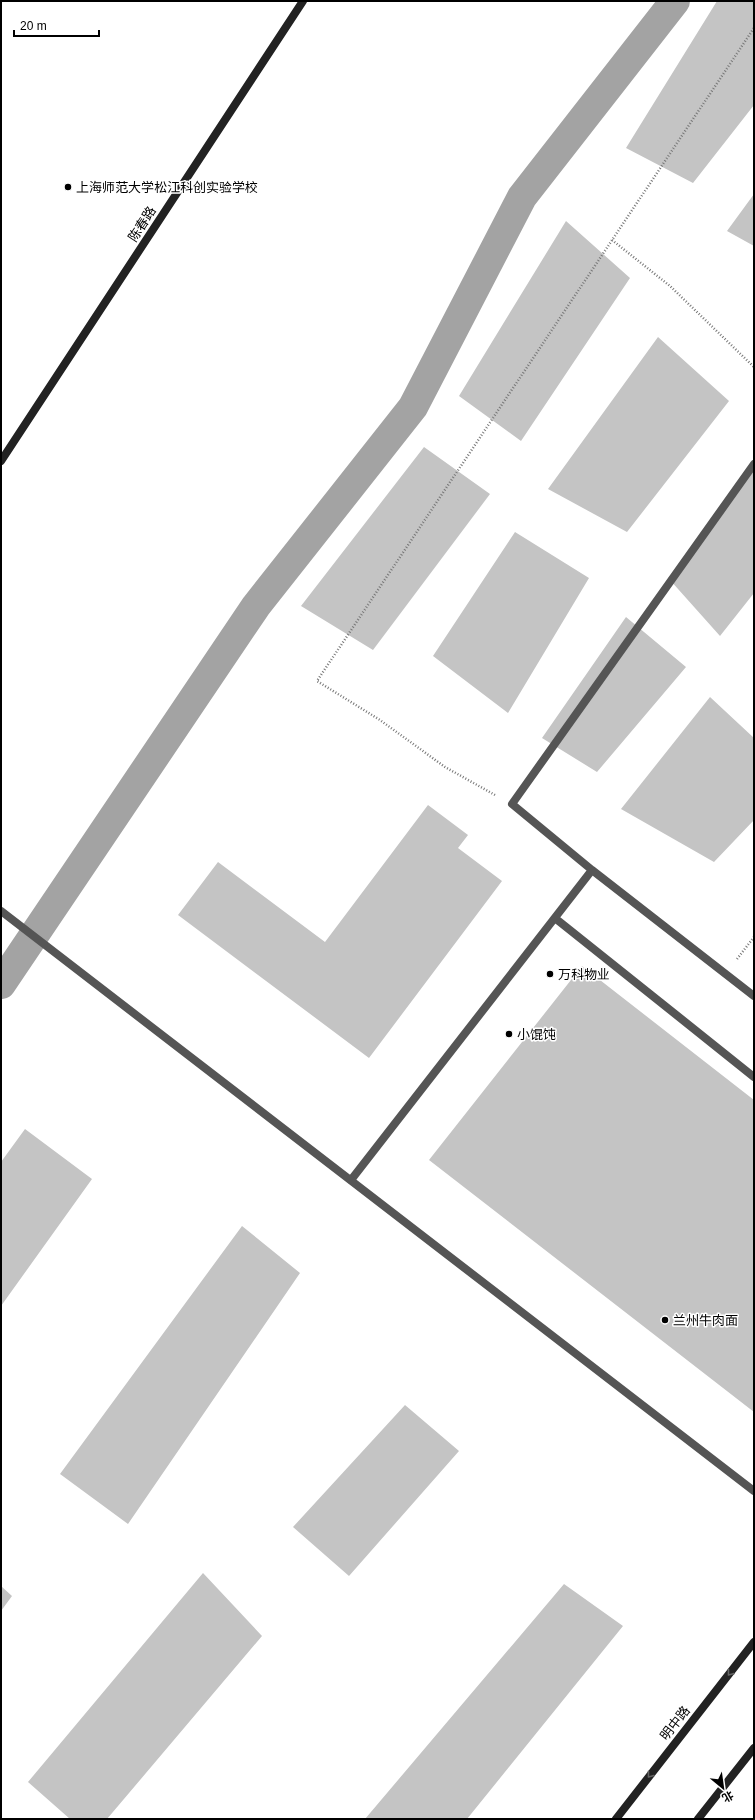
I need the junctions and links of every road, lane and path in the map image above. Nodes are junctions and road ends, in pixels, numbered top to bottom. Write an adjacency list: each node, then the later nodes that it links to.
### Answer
1 (303, 1): 5 (street, 陈春路)
2 (754, 28): 3 (path)
3 (612, 240): 4 (path); 7 (path)
4 (754, 367)
5 (1, 461)
6 (754, 464): 7 (street)
7 (512, 804): 8 (street)
8 (592, 870): 10 (street); 12 (street)
9 (1, 910): 15 (street)
10 (555, 918): 14 (street); 15 (street)
11 (754, 937): 12 (path)
12 (726, 974): 13 (street)
13 (754, 996)
14 (754, 1078)
15 (350, 1180): 16 (street)
16 (754, 1491)
17 (754, 1642): 19 (street, 明中路, one-way to 19)
18 (754, 1748): 20 (street)
19 (616, 1819)
20 (698, 1819)

